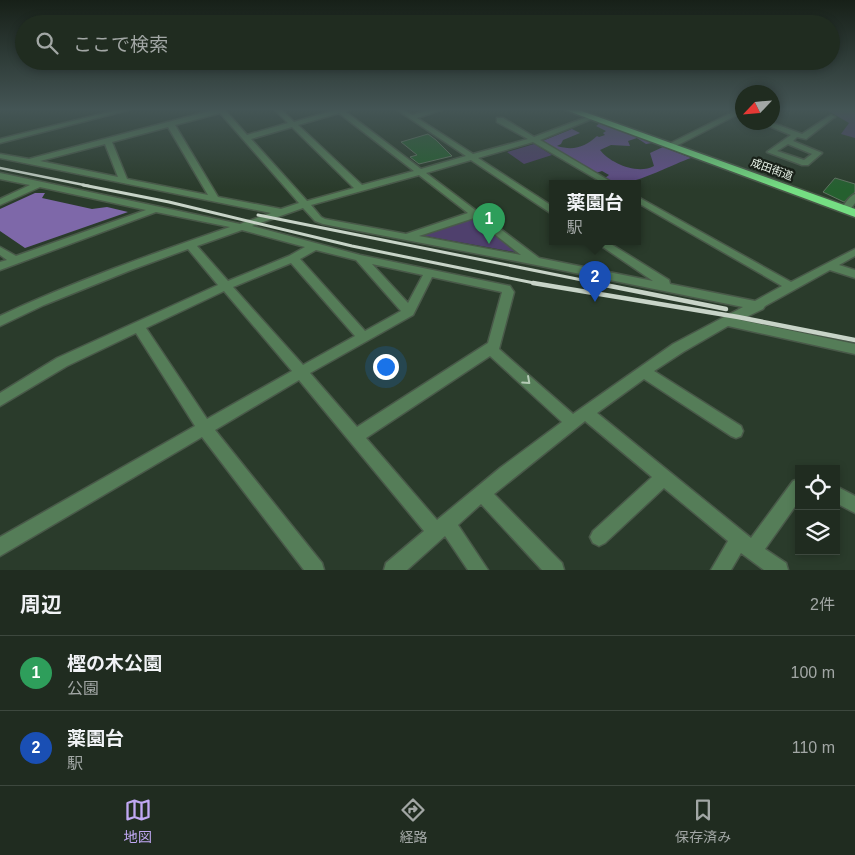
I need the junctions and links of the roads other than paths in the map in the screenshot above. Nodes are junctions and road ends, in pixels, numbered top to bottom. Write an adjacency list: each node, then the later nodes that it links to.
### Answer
1 (22, 136): 16 (street)
2 (128, 136): 17 (street)
3 (177, 136): 30 (street)
4 (243, 136): 14 (street)
5 (253, 136): 14 (street)
6 (305, 136): 28 (street)
7 (375, 136): 23 (street)
8 (440, 136): 21 (street)
9 (526, 136): 15 (street)
10 (544, 136): 15 (street)
11 (644, 136): 19 (highway, 成田街道)
12 (692, 136): 19 (street)
13 (794, 136): 18 (street)
14 (245, 138): 33 (street)
15 (533, 140): 21 (street); 25 (street)
16 (0, 141)
17 (108, 141): 22 (street); 26 (street)
18 (786, 141): 18 (street)
19 (671, 145): 36 (highway, 成田街道)
20 (0, 156): 22 (street)
21 (472, 157): 23 (street); 35 (street)
22 (29, 162): 26 (street)
23 (421, 172): 28 (street); 38 (street)
24 (0, 176): 27 (street)
25 (604, 180)
26 (124, 181): 30 (street)
27 (40, 184): 31 (street); 34 (street)
28 (361, 188): 33 (street)
29 (855, 197): 36 (street)
30 (215, 199): 37 (street)
31 (0, 202)
32 (641, 202): 55 (street)
33 (306, 204): 37 (street); 40 (street)
34 (156, 208): 39 (street); 48 (street)
35 (549, 208)
36 (850, 211)
37 (283, 213): 39 (street)
38 (476, 214): 40 (street); 49 (street)
39 (242, 227): 41 (street); 43 (street)
40 (405, 238): 49 (street)
41 (190, 245): 54 (street); 59 (street)
42 (605, 245): 56 (street)
43 (315, 246): 46 (street); 47 (street)
44 (0, 250): 48 (street)
45 (855, 252): 51 (street)
46 (292, 258): 54 (street); 62 (street)
47 (360, 258): 52 (street); 58 (street)
48 (14, 260): 50 (street)
49 (536, 261): 56 (street)
50 (0, 266)
51 (830, 266): 53 (street); 55 (street)
52 (429, 273): 58 (street); 63 (street)
53 (855, 274)
54 (225, 286): 61 (street); 65 (street)
55 (792, 287): 57 (street)
56 (671, 288): 57 (street)
57 (759, 306): 60 (street)
58 (409, 312): 62 (street)
59 (0, 321)
60 (729, 322): 64 (street); 66 (street)
61 (138, 327): 67 (street); 70 (street)
62 (364, 337): 65 (street)
63 (491, 349): 69 (street, one-way to 69); 72 (street)
64 (855, 350)
65 (301, 372): 70 (street); 72 (street)
66 (644, 372): 68 (street); 71 (street)
67 (0, 400)
68 (585, 412): 69 (street); 73 (street)
69 (572, 422): 74 (street)
70 (204, 428): 81 (street); 83 (street)
71 (736, 431)
72 (356, 436): 78 (street)
73 (664, 478): 79 (street); 80 (street)
74 (482, 493): 78 (street); 86 (street)
75 (795, 493): 82 (street)
76 (840, 496): 77 (street)
77 (855, 505)
78 (442, 528): 84 (street); 85 (street)
79 (599, 537)
80 (738, 540): 82 (street); 87 (street)
81 (0, 547)
82 (753, 552): 88 (street)
83 (315, 570)
84 (393, 570)
85 (479, 570)
86 (555, 570)
87 (720, 570)
88 (778, 570)

